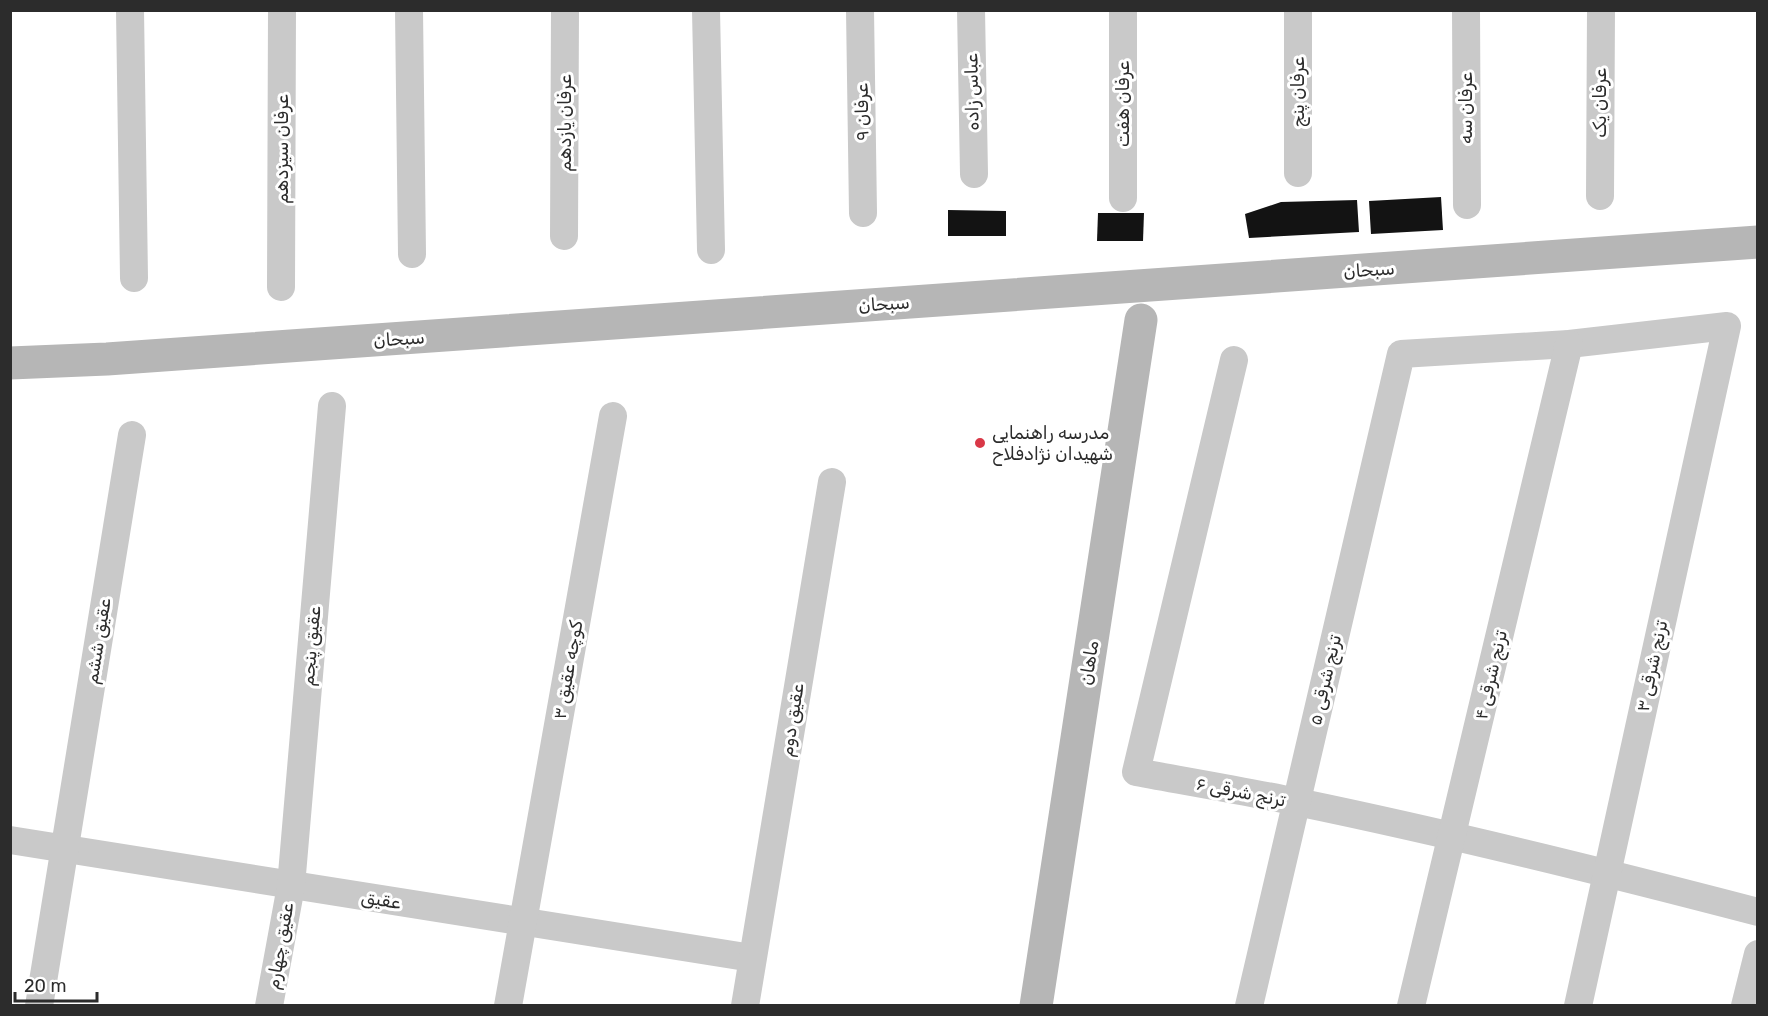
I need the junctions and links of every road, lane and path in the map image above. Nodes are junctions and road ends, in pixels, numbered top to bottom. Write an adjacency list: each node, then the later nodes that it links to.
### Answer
1 (130, 10): 22 (street)
2 (282, 10): 24 (street, عرفان سیزدهم)
3 (409, 10): 21 (street)
4 (565, 10): 18 (street, عرفان یازدهم)
5 (706, 10): 20 (street)
6 (860, 10): 17 (street, عرفان ۹)
7 (971, 10): 13 (street, عباس زاده)
8 (1123, 10): 15 (street, عرفان هفت)
9 (1298, 10): 12 (street, عرفان پنج)
10 (1466, 10): 16 (street, عرفان سه)
11 (1601, 10): 14 (street, عرفان یک)
12 (1298, 173)
13 (974, 174)
14 (1600, 196)
15 (1123, 198)
16 (1467, 205)
17 (863, 213)
18 (564, 236)
19 (1758, 242): 23 (street, سبحان)
20 (711, 250)
21 (412, 254)
22 (134, 278)
23 (1201, 282): 25 (street, سبحان); 26 (street)
24 (281, 287)
25 (1077, 291): 26 (street); 29 (street, سبحان)
26 (1141, 320): 48 (street, ماهان)
27 (1569, 344): 34 (street, ترنج شرقی ۵); 35 (street, ترنج شرقی ۴); 38 (street, ترنج شرقی ۳)
28 (1234, 360): 34 (street, ترنج شرقی ۶)
29 (10, 363)
30 (332, 406): 39 (street, عقیق پنجم)
31 (613, 416): 41 (street, کوچه عقیق ۳)
32 (132, 435): 37 (street, عقیق ششم)
33 (832, 482): 43 (street, عقیق دوم)
34 (1297, 802): 35 (street, ترنج شرقی ۶); 49 (street, ترنج شرقی ۵)
35 (1452, 837): 38 (street, ترنج شرقی ۶); 50 (street, ترنج شرقی ۴)
36 (10, 840): 37 (street, عقیق)
37 (65, 848): 39 (street, عقیق); 44 (street, عقیق ششم)
38 (1607, 872): 40 (street, ترنج شرقی ۶); 51 (street, ترنج شرقی ۳)
39 (291, 886): 41 (street, عقیق); 45 (street, عقیق چهارم)
40 (1758, 912)
41 (524, 923): 43 (street, عقیق); 46 (street, کوچه عقیق ۳)
42 (1758, 954): 52 (street)
43 (752, 958): 47 (street, عقیق دوم)
44 (39, 1005)
45 (269, 1005)
46 (508, 1005)
47 (745, 1005)
48 (1036, 1005)
49 (1249, 1005)
50 (1410, 1005)
51 (1578, 1005)
52 (1745, 1005)

